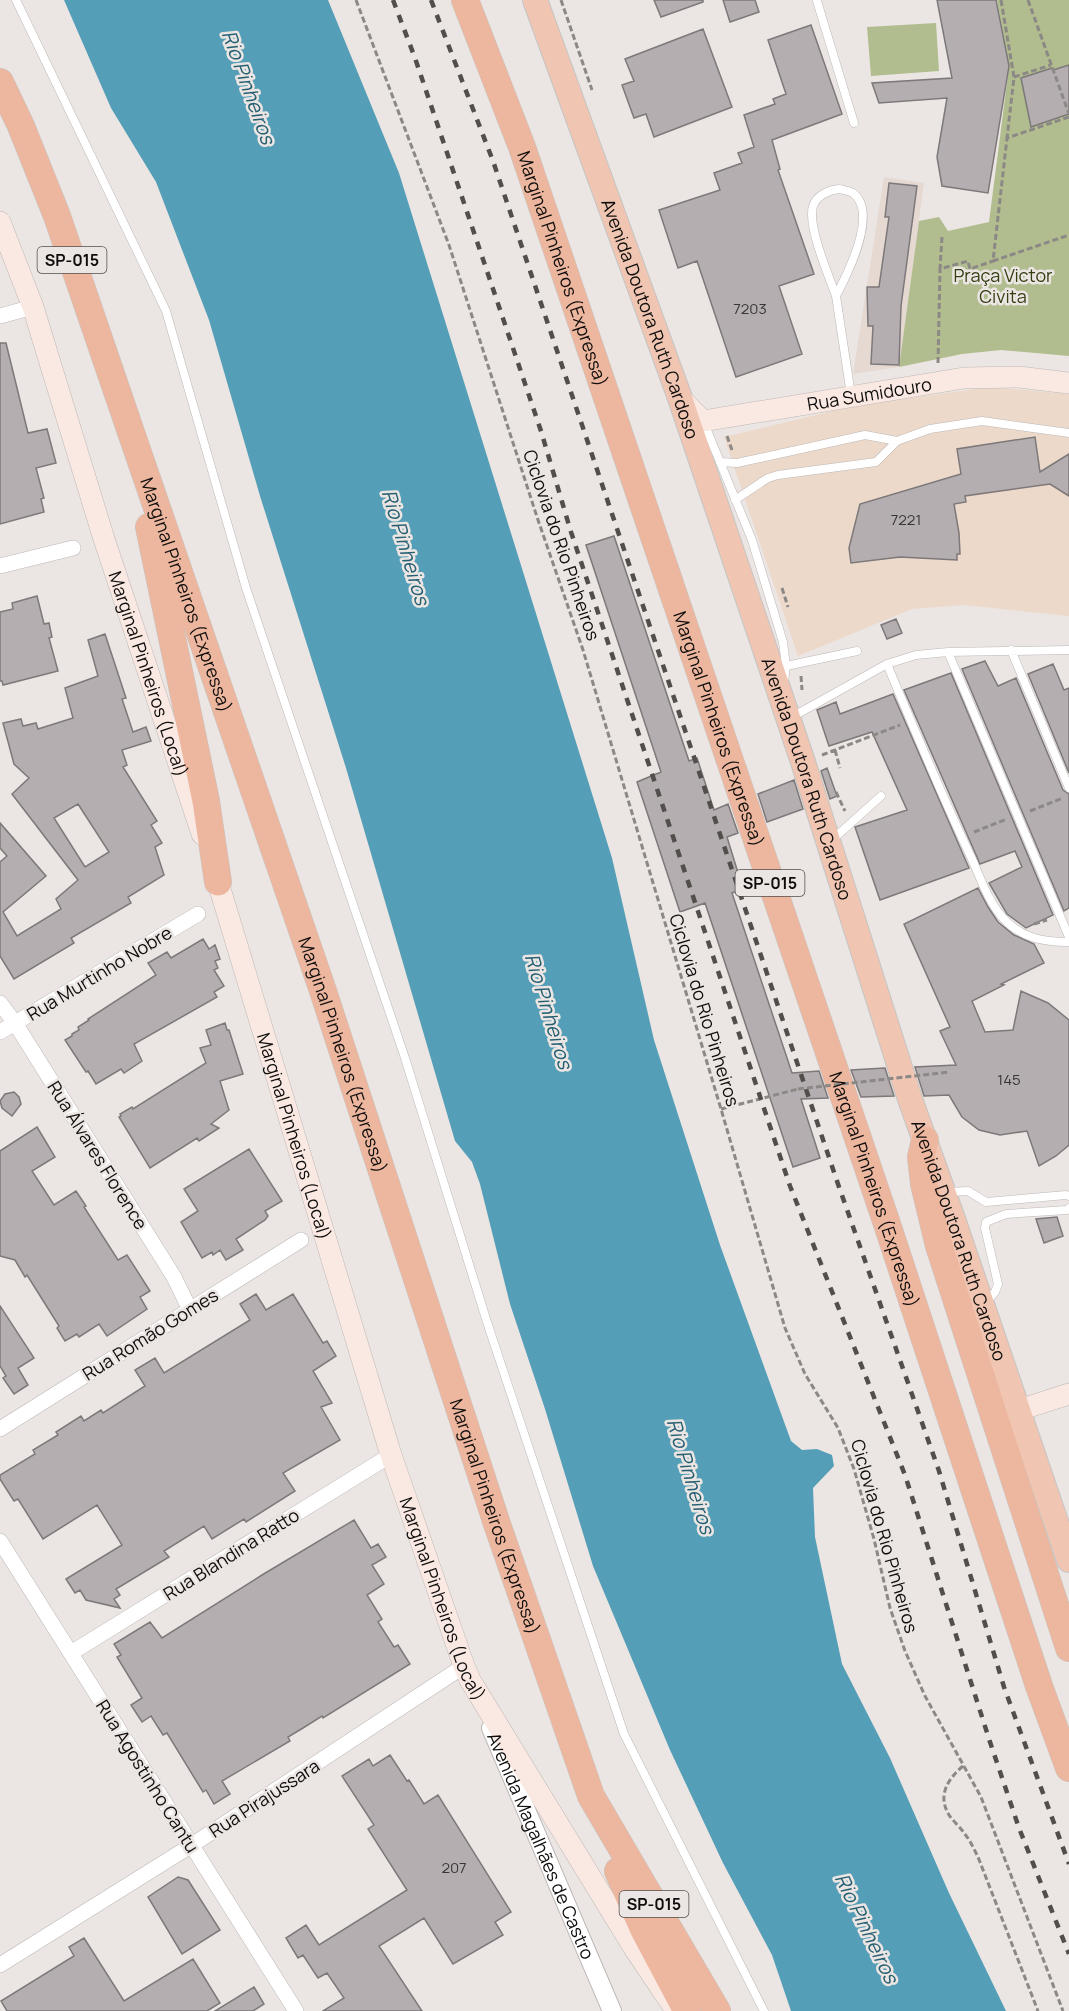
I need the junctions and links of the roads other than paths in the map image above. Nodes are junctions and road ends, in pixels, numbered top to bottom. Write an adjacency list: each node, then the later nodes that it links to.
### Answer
1 (16, 0): 65 (lane)
2 (465, 0): 56 (highway, Marginal Pinheiros (Expressa) / SP-015)
3 (535, 0): 14 (highway, Avenida Doutora Ruth Cardoso)
4 (816, 0): 5 (lane); 7 (lane)
5 (822, 0)
6 (0, 82): 17 (highway, Marginal Pinheiros (Expressa) / SP-015)
7 (854, 123)
8 (0, 222): 10 (main road, Marginal Pinheiros (Local))
9 (836, 296): 9 (lane); 13 (lane)
10 (33, 307): 11 (street); 33 (main road, Marginal Pinheiros (Local))
11 (0, 316)
12 (1069, 383): 13 (main road, Rua Sumidouro)
13 (852, 397): 15 (main road, Rua Sumidouro)
14 (680, 398): 15 (main road); 29 (highway, Avenida Doutora Ruth Cardoso)
15 (703, 421): 19 (lane)
16 (1069, 433): 18 (lane)
17 (134, 441): 33 (highway); 57 (highway, Marginal Pinheiros (Expressa) / SP-015)
18 (897, 441): 19 (lane); 20 (lane)
19 (720, 462): 20 (lane)
20 (735, 500): 28 (lane)
21 (73, 548): 22 (street)
22 (0, 566)
23 (1011, 650): 24 (lane); 26 (lane); 30 (lane)
24 (1069, 650)
25 (857, 651): 28 (lane)
26 (948, 652): 27 (lane); 35 (lane)
27 (887, 664): 29 (lane); 36 (lane)
28 (786, 666): 29 (lane)
29 (784, 710): 32 (highway, Avenida Doutora Ruth Cardoso)
30 (1069, 788)
31 (881, 796): 32 (lane)
32 (829, 843): 40 (highway, Avenida Doutora Ruth Cardoso)
33 (218, 882): 50 (main road, Marginal Pinheiros (Local))
34 (198, 914): 38 (street, Rua Murtinho Nobre)
35 (1069, 937)
36 (1069, 942)
37 (0, 1003): 38 (street, Rua Álvares Florence)
38 (15, 1023): 39 (street, Rua Murtinho Nobre); 46 (street, Rua Álvares Florence)
39 (0, 1032)
40 (925, 1140): 41 (highway, Avenida Doutora Ruth Cardoso); 53 (highway)
41 (944, 1193): 42 (lane); 45 (highway, Avenida Doutora Ruth Cardoso)
42 (1069, 1196)
43 (1069, 1208): 45 (lane)
44 (301, 1240): 46 (street, Rua Romão Gomes)
45 (983, 1305): 48 (highway, Avenida Doutora Ruth Cardoso)
46 (190, 1310): 49 (street, Rua Romão Gomes)
47 (1069, 1394): 48 (main road)
48 (1018, 1410): 52 (highway, Avenida Doutora Ruth Cardoso)
49 (0, 1429)
50 (391, 1455): 54 (street, Rua Blandina Ratto); 55 (main road, Marginal Pinheiros (Local))
51 (0, 1541): 54 (street, Rua Agostinho Cantu)
52 (1069, 1560)
53 (1069, 1648)
54 (71, 1653): 58 (street, Rua Agostinho Cantu)
55 (467, 1673): 58 (street, Rua Pirajussara); 61 (street, Avenida Magalhães de Castro); 62 (main road, Marginal Pinheiros (Local))
56 (1069, 1768)
57 (591, 1796): 63 (highway); 64 (highway, Marginal Pinheiros (Expressa) / SP-015)
58 (192, 1845): 59 (street, Rua Pirajussara); 60 (street, Rua Agostinho Cantu)
59 (0, 1965)
60 (296, 2011)
61 (612, 2011)
62 (676, 2011)
63 (687, 2011)
64 (717, 2011)
65 (764, 2011)

